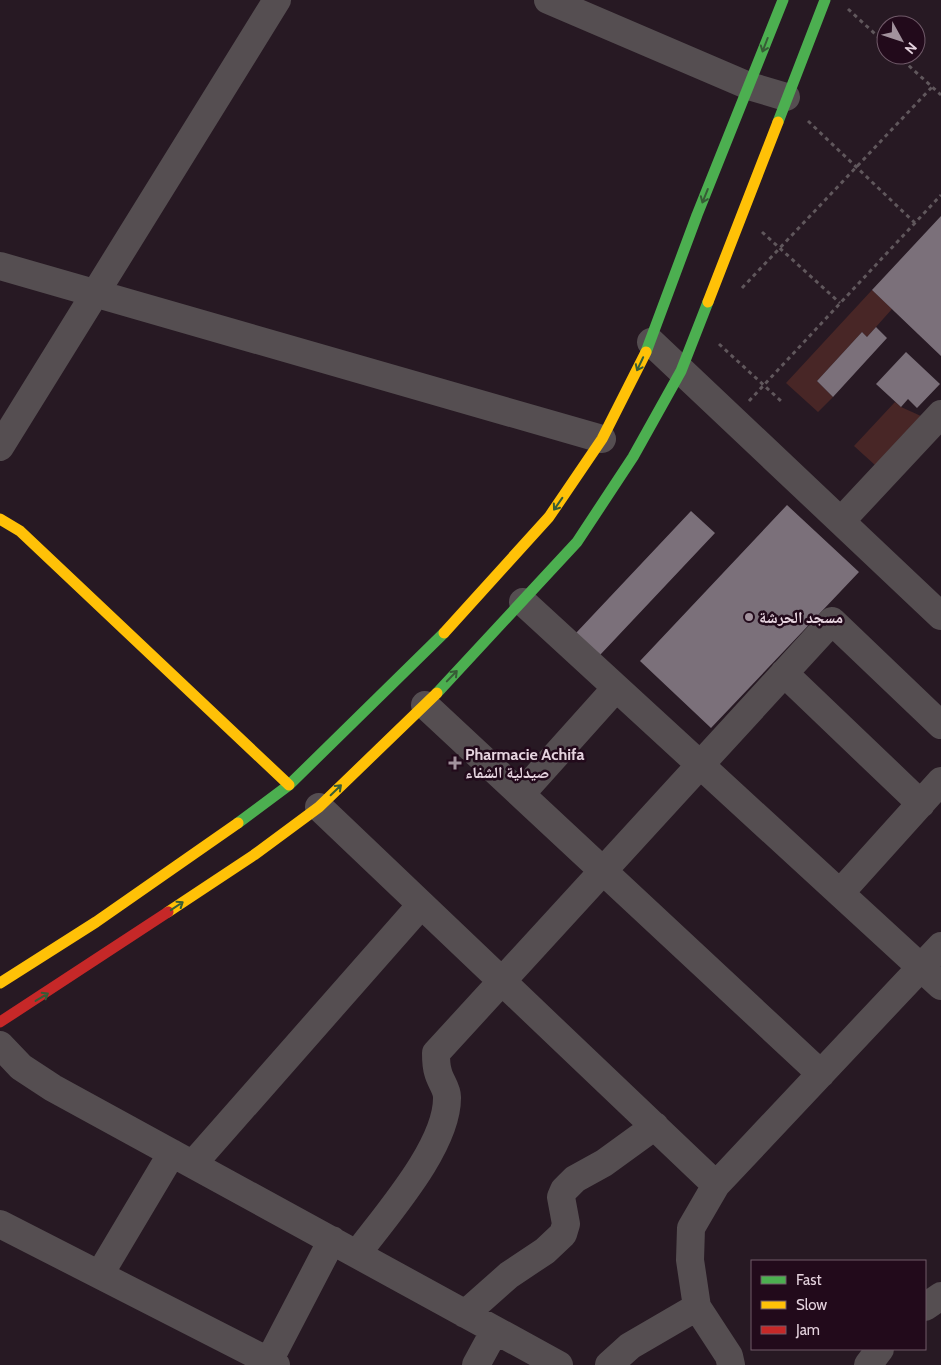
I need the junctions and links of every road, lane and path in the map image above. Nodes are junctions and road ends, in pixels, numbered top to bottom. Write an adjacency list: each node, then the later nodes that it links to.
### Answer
1 (278, 0): 19 (street)
2 (548, 0): 8 (street)
3 (783, 0): 8 (main road, one-way to 8)
4 (825, 0): 11 (main road)
5 (845, 6): 6 (path)
6 (876, 35)
7 (908, 65): 9 (path)
8 (749, 86): 11 (street); 22 (main road, one-way to 22)
9 (932, 87): 10 (path); 13 (path)
10 (941, 95)
11 (786, 98): 24 (main road)
12 (808, 121): 13 (path)
13 (856, 167): 15 (path); 17 (path)
14 (941, 195): 15 (path)
15 (915, 223): 21 (path)
16 (762, 232): 17 (path)
17 (780, 248): 20 (path); 21 (path)
18 (0, 266): 19 (street)
19 (96, 292): 29 (street); 30 (street)
20 (738, 292)
21 (840, 303): 25 (path)
22 (650, 342): 24 (street); 29 (main road, one-way to 29)
23 (718, 342): 25 (path)
24 (682, 371): 28 (street); 33 (main road)
25 (764, 385): 26 (path); 28 (path)
26 (781, 401)
27 (941, 414): 32 (street)
28 (732, 419): 32 (street)
29 (602, 439): 41 (main road, one-way to 41)
30 (0, 447)
31 (0, 519): 41 (main road)
32 (840, 521): 34 (street)
33 (523, 602): 36 (street); 37 (main road, one-way to 33)
34 (941, 616)
35 (784, 672): 38 (street); 39 (street); 43 (street)
36 (616, 688): 39 (street); 42 (street)
37 (425, 705): 42 (street); 44 (main road, one-way to 37)
38 (941, 725)
39 (700, 764): 45 (street); 46 (street)
40 (941, 782): 43 (street)
41 (289, 785): 51 (main road)
42 (521, 794): 45 (street)
43 (921, 804): 46 (street)
44 (319, 807): 47 (street); 53 (main road, one-way to 44)
45 (603, 871): 50 (street); 55 (street)
46 (840, 893): 49 (street)
47 (421, 905): 50 (street); 57 (street)
48 (941, 946): 49 (street)
49 (921, 968): 52 (street); 55 (street)
50 (502, 981): 56 (street); 61 (street)
51 (0, 983)
52 (941, 986)
53 (0, 1022)
54 (0, 1045): 57 (street)
55 (822, 1074): 58 (street)
56 (655, 1126): 58 (street); 66 (street)
57 (183, 1158): 60 (street); 62 (street)
58 (716, 1185): 65 (street)
59 (0, 1224): 62 (street)
60 (332, 1240): 61 (street); 69 (street)
61 (357, 1254): 66 (street)
62 (100, 1274): 69 (street)
63 (941, 1296): 64 (street)
64 (926, 1306)
65 (697, 1307): 72 (street); 73 (street)
66 (465, 1314): 67 (street)
67 (495, 1330): 70 (street); 71 (street)
68 (879, 1350): 74 (street)
69 (272, 1363)
70 (476, 1365)
71 (560, 1365)
72 (609, 1365)
73 (731, 1365)
74 (868, 1365)

